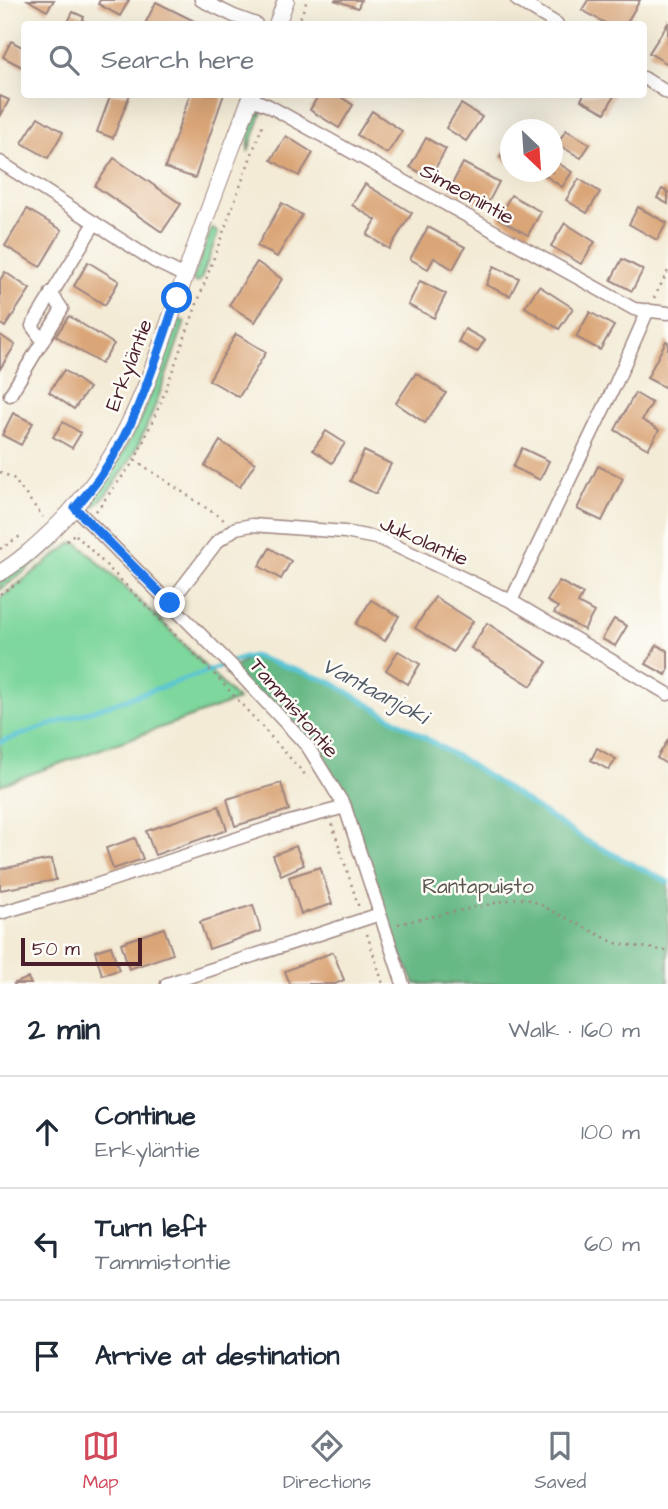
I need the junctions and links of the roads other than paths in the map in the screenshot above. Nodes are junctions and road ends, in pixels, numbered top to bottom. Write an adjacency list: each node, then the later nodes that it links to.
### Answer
1 (201, 0): 4 (street)
2 (286, 0): 5 (street)
3 (517, 0): 6 (street)
4 (248, 21)
5 (278, 21)
6 (552, 21)
7 (647, 80): 8 (street)
8 (668, 93)
9 (250, 98): 13 (street, Erkyläntie)
10 (255, 98): 14 (street, Simeonintie)
11 (0, 162): 12 (street)
12 (95, 223): 13 (street); 16 (street)
13 (185, 276): 17 (street, Erkyläntie)
14 (648, 310): 15 (street, Simeonintie); 19 (street)
15 (668, 313)
16 (10, 395)
17 (75, 508): 18 (street, Erkyläntie); 20 (street, Tammistontie)
18 (0, 573)
19 (511, 601): 20 (street, Jukolantie); 21 (street, Jukolantie)
20 (170, 603): 22 (street, Tammistontie)
21 (668, 694)
22 (345, 807): 23 (street); 24 (street, Tammistontie)
23 (0, 913)
24 (380, 914): 25 (street); 26 (street, Tammistontie)
25 (167, 984)
26 (403, 984)

